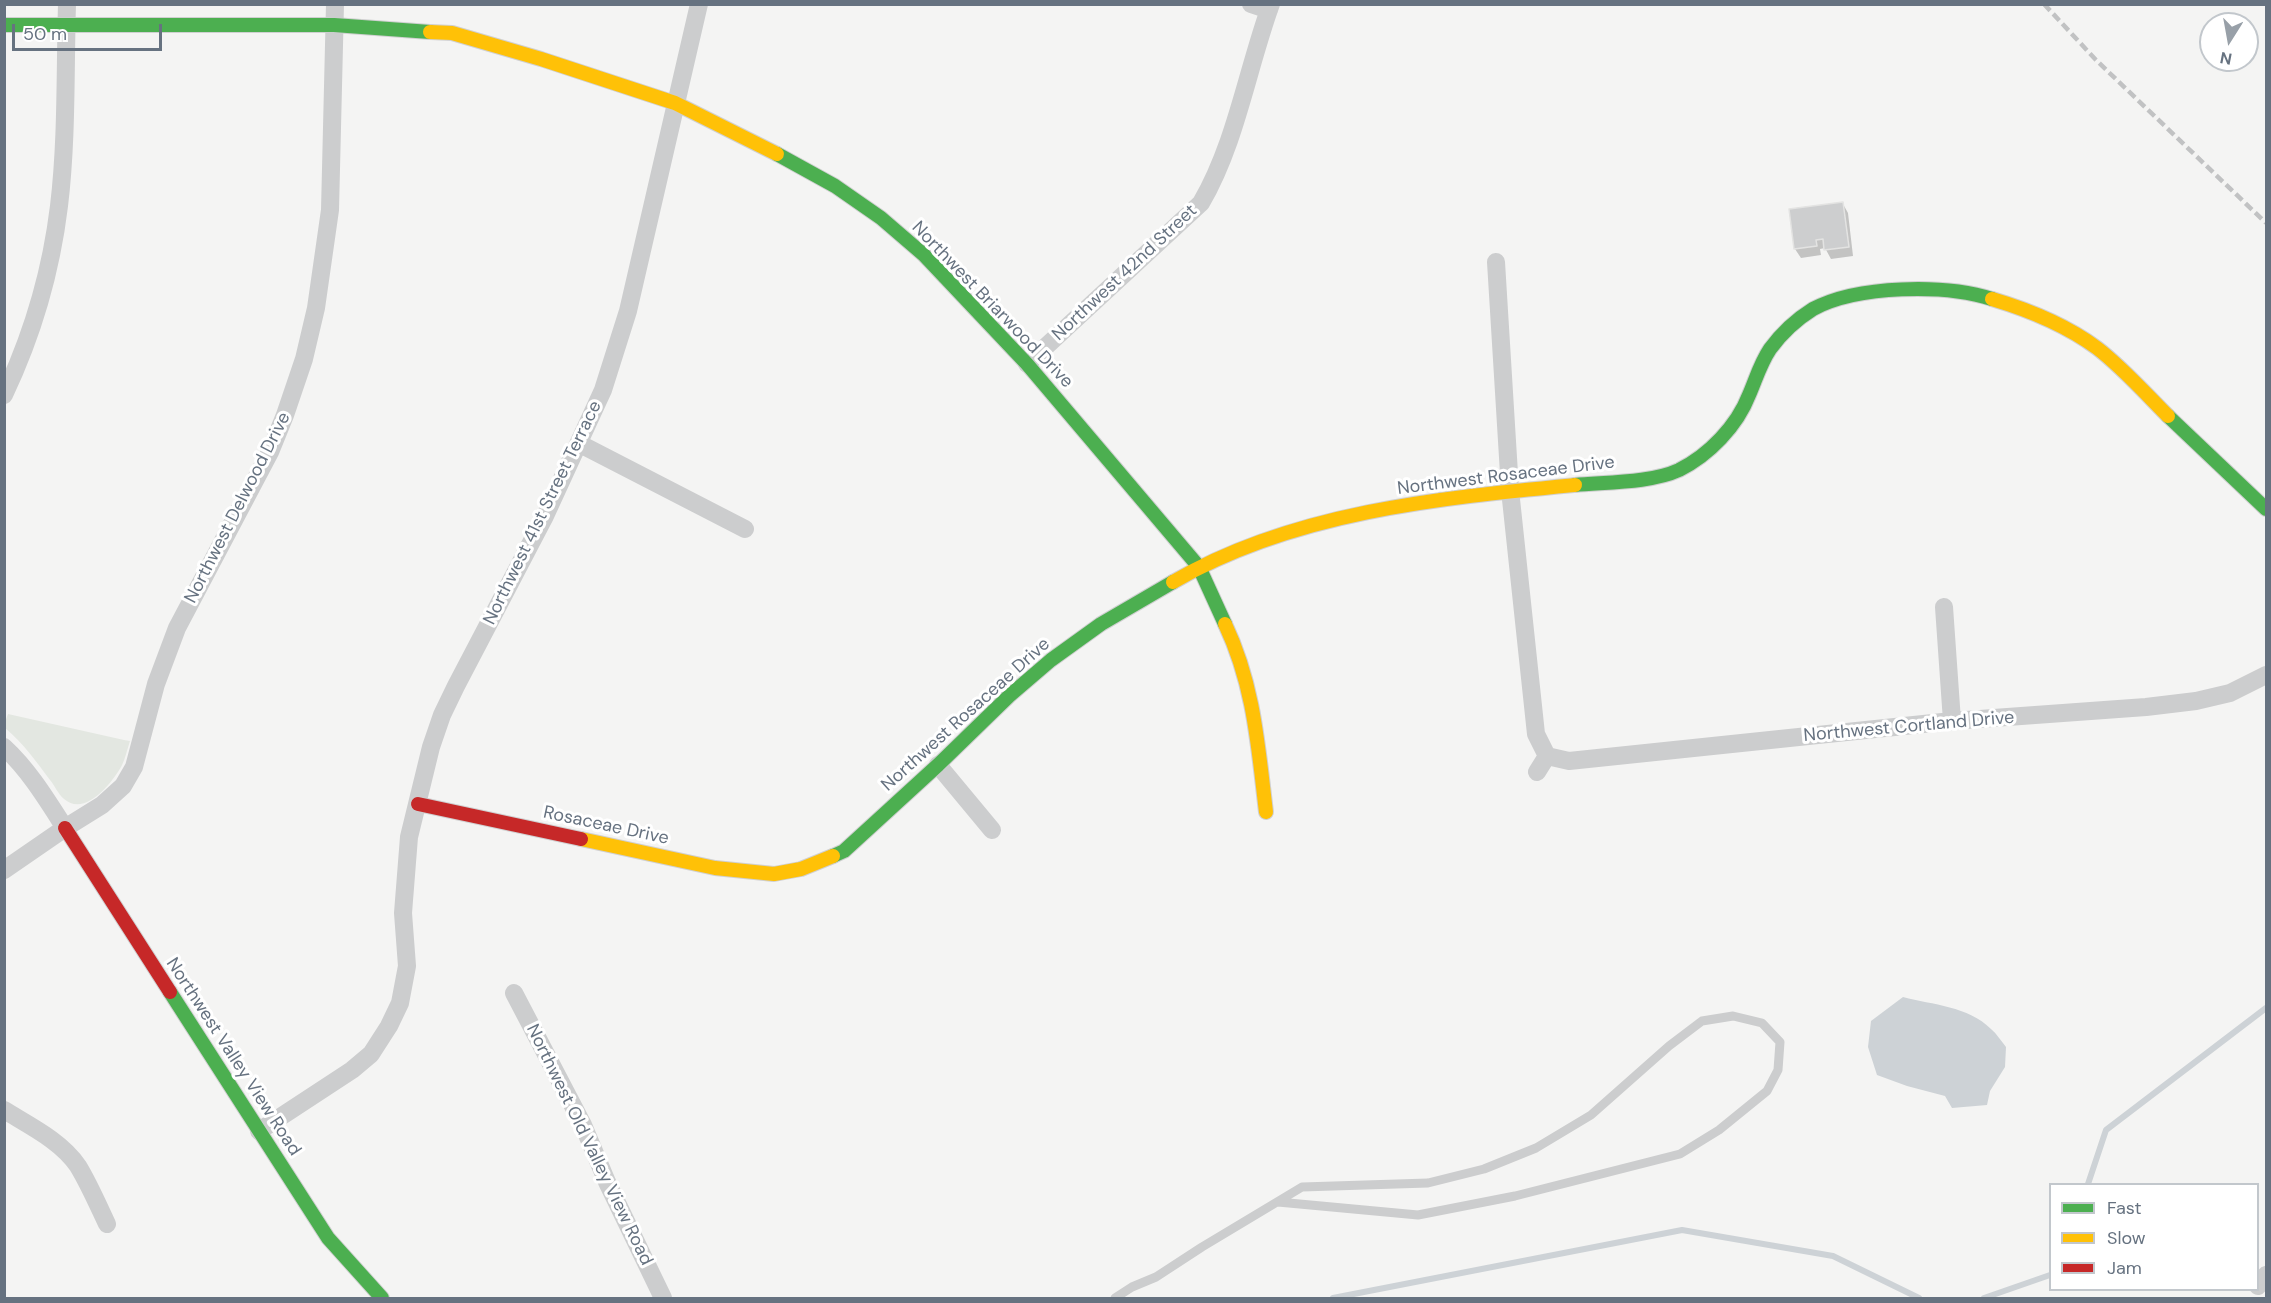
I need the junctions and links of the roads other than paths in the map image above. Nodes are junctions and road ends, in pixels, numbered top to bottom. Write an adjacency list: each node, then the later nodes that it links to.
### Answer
1 (67, 4): 7 (street)
2 (335, 4): 8 (street, Northwest Delwood Drive)
3 (699, 4): 9 (street, Northwest 41st Street Terrace)
4 (1251, 4): 5 (street)
5 (1270, 7): 11 (street, Northwest 42nd Street)
6 (4, 25): 7 (street, Northwest Briarwood Drive)
7 (66, 25): 8 (street, Northwest Briarwood Drive); 12 (street)
8 (333, 25): 9 (street, Northwest Briarwood Drive); 27 (street, Northwest Delwood Drive)
9 (675, 103): 11 (street, Northwest Briarwood Drive); 13 (street, Northwest 41st Street Terrace)
10 (1496, 262): 14 (street)
11 (1027, 364): 17 (street, Northwest Briarwood Drive)
12 (4, 395)
13 (580, 444): 16 (street); 25 (street, Northwest 41st Street Terrace)
14 (1510, 490): 15 (street, Northwest Rosaceae Drive); 17 (street, Northwest Rosaceae Drive); 22 (street)
15 (2266, 508)
16 (745, 529)
17 (1199, 567): 23 (street, Northwest Rosaceae Drive); 26 (street, Northwest Briarwood Drive)
18 (1944, 607): 20 (street)
19 (2266, 675): 20 (street, Northwest Cortland Drive)
20 (1952, 721): 22 (street, Northwest Cortland Drive)
21 (4, 747): 27 (street)
22 (1547, 756): 24 (street)
23 (938, 765): 28 (street); 30 (street, Northwest Rosaceae Drive)
24 (1537, 772)
25 (418, 804): 30 (street, Rosaceae Drive); 33 (street, Northwest 41st Street Terrace)
26 (1266, 812)
27 (65, 828): 29 (street, Northwest Delwood Drive); 33 (street, Northwest Valley View Road)
28 (992, 830)
29 (4, 870)
30 (786, 872)
31 (514, 993): 37 (street, Northwest Old Valley View Road)
32 (4, 1110): 35 (street)
33 (259, 1131): 36 (street, Northwest Valley View Road)
34 (1278, 1202): 34 (lane); 38 (lane)
35 (107, 1224)
36 (382, 1299)
37 (663, 1299)
38 (1115, 1299)

